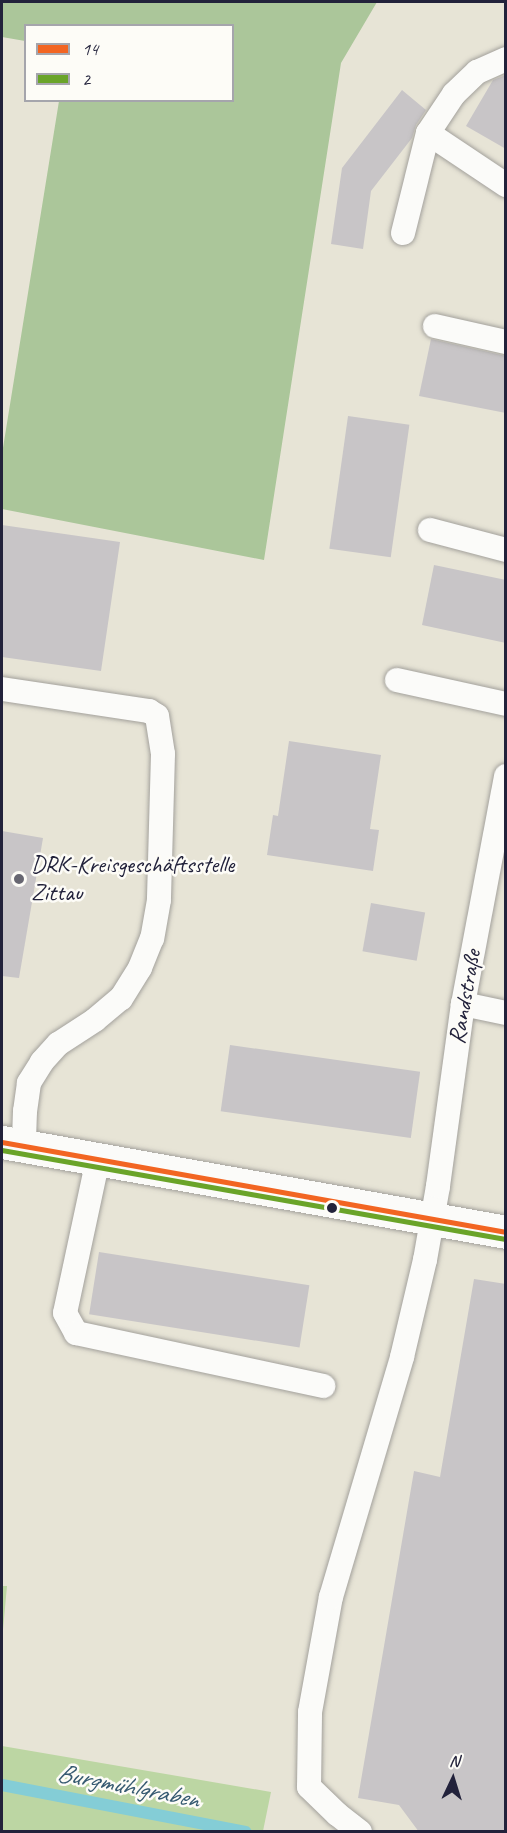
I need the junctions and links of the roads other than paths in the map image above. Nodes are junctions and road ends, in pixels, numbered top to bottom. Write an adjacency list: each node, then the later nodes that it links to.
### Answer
1 (506, 59): 2 (lane)
2 (428, 133): 3 (lane); 4 (lane)
3 (506, 185)
4 (403, 233)
5 (435, 326): 6 (lane)
6 (506, 342)
7 (430, 530): 8 (lane)
8 (506, 550)
9 (398, 680): 11 (lane)
10 (2, 689): 15 (lane)
11 (506, 704)
12 (506, 776): 13 (lane, Randstraße)
13 (463, 1004): 14 (lane); 17 (lane, Randstraße)
14 (506, 1012)
15 (13, 1144): 16 (main road)
16 (98, 1159): 17 (main road); 19 (lane)
17 (433, 1219): 18 (main road); 20 (lane, Randstraße)
18 (506, 1232)
19 (323, 1386)
20 (360, 1832)

